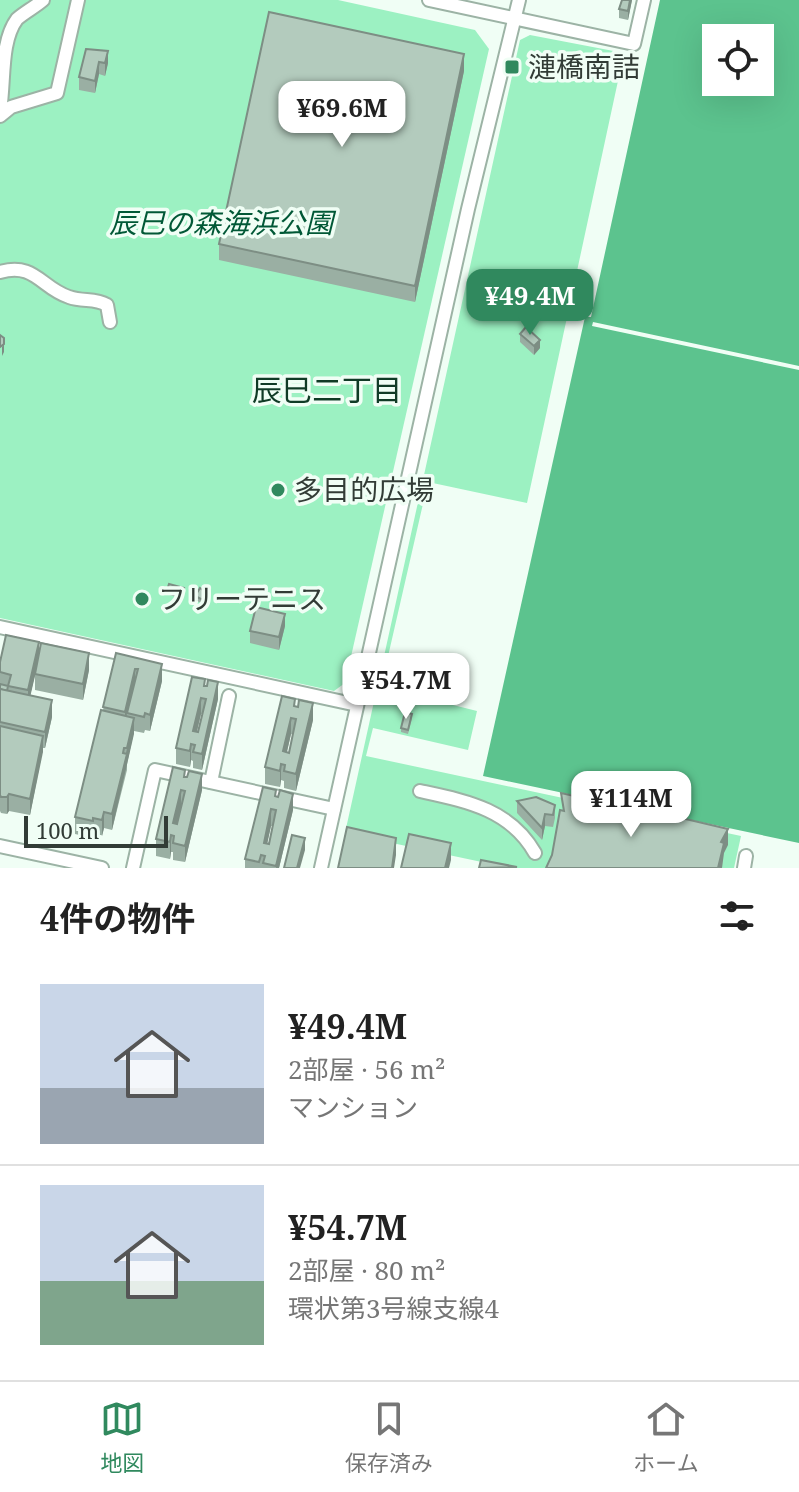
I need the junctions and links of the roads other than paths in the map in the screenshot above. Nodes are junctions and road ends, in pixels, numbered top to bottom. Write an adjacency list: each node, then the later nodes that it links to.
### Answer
1 (43, 0): 7 (street)
2 (78, 0): 8 (street)
3 (429, 0): 6 (street)
4 (519, 0): 6 (street)
5 (644, 0): 6 (street)
6 (513, 18): 13 (street)
7 (0, 110)
8 (0, 116)
9 (0, 272): 10 (street)
10 (110, 322)
11 (0, 627): 13 (street)
12 (229, 696): 14 (street)
13 (357, 705): 16 (street)
14 (211, 782): 16 (street); 20 (street)
15 (420, 791): 18 (street)
16 (334, 809): 21 (street)
17 (0, 846): 19 (street)
18 (535, 853)
19 (102, 868)
20 (133, 868)
21 (321, 868)

